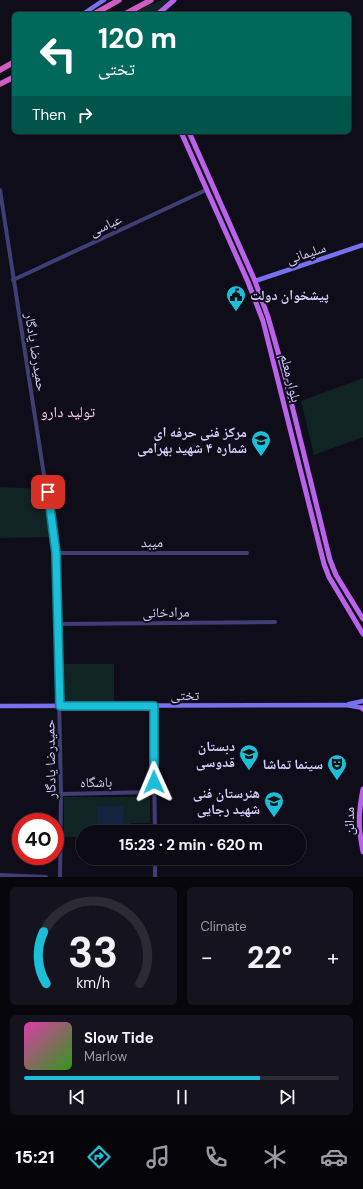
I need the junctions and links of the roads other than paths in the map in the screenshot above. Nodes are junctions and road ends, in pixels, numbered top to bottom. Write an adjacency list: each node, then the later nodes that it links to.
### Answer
1 (101, 0): 6 (main road)
2 (104, 0): 6 (main road)
3 (119, 0): 8 (highway)
4 (151, 0): 9 (highway)
5 (174, 0): 10 (main road)
6 (96, 5): 7 (main road)
7 (86, 12)
8 (98, 12)
9 (129, 12)
10 (160, 12)
11 (12, 63): 12 (highway)
12 (0, 70)
13 (12, 78): 14 (highway)
14 (0, 84)
15 (182, 134): 18 (main road, بلوار معلم)
16 (190, 134): 21 (main road, بلوار معلم)
17 (0, 190): 20 (street, حمیدرضا یادگار)
18 (206, 190): 20 (street, عباسی); 27 (main road, بلوار معلم)
19 (363, 245): 21 (main road, سلیمانی)
20 (13, 280): 22 (street, حمیدرضا یادگار)
21 (255, 281): 24 (main road, بلوار معلم)
22 (56, 553): 23 (street, میبد); 26 (street, حمیدرضا یادگار)
23 (247, 553)
24 (363, 619)
25 (275, 622): 26 (street, مرادخانی)
26 (58, 624): 31 (street, حمیدرضا یادگار)
27 (363, 634)
28 (363, 700): 29 (main road, تختی)
29 (346, 705): 32 (main road, تختی); 33 (main road, تختی)
30 (0, 706): 31 (main road, تختی)
31 (60, 706): 32 (main road, تختی); 36 (street, حمیدرضا یادگار)
32 (154, 706): 35 (street)
33 (363, 708)
34 (363, 789): 38 (main road, مدائن)
35 (154, 792): 36 (street, باشگاه); 37 (street)
36 (61, 794): 42 (street, حمیدرضا یادگار)
37 (155, 825)
38 (363, 852)
39 (155, 865): 43 (street)
40 (0, 875): 41 (street)
41 (46, 877)
42 (60, 877)
43 (155, 877)

